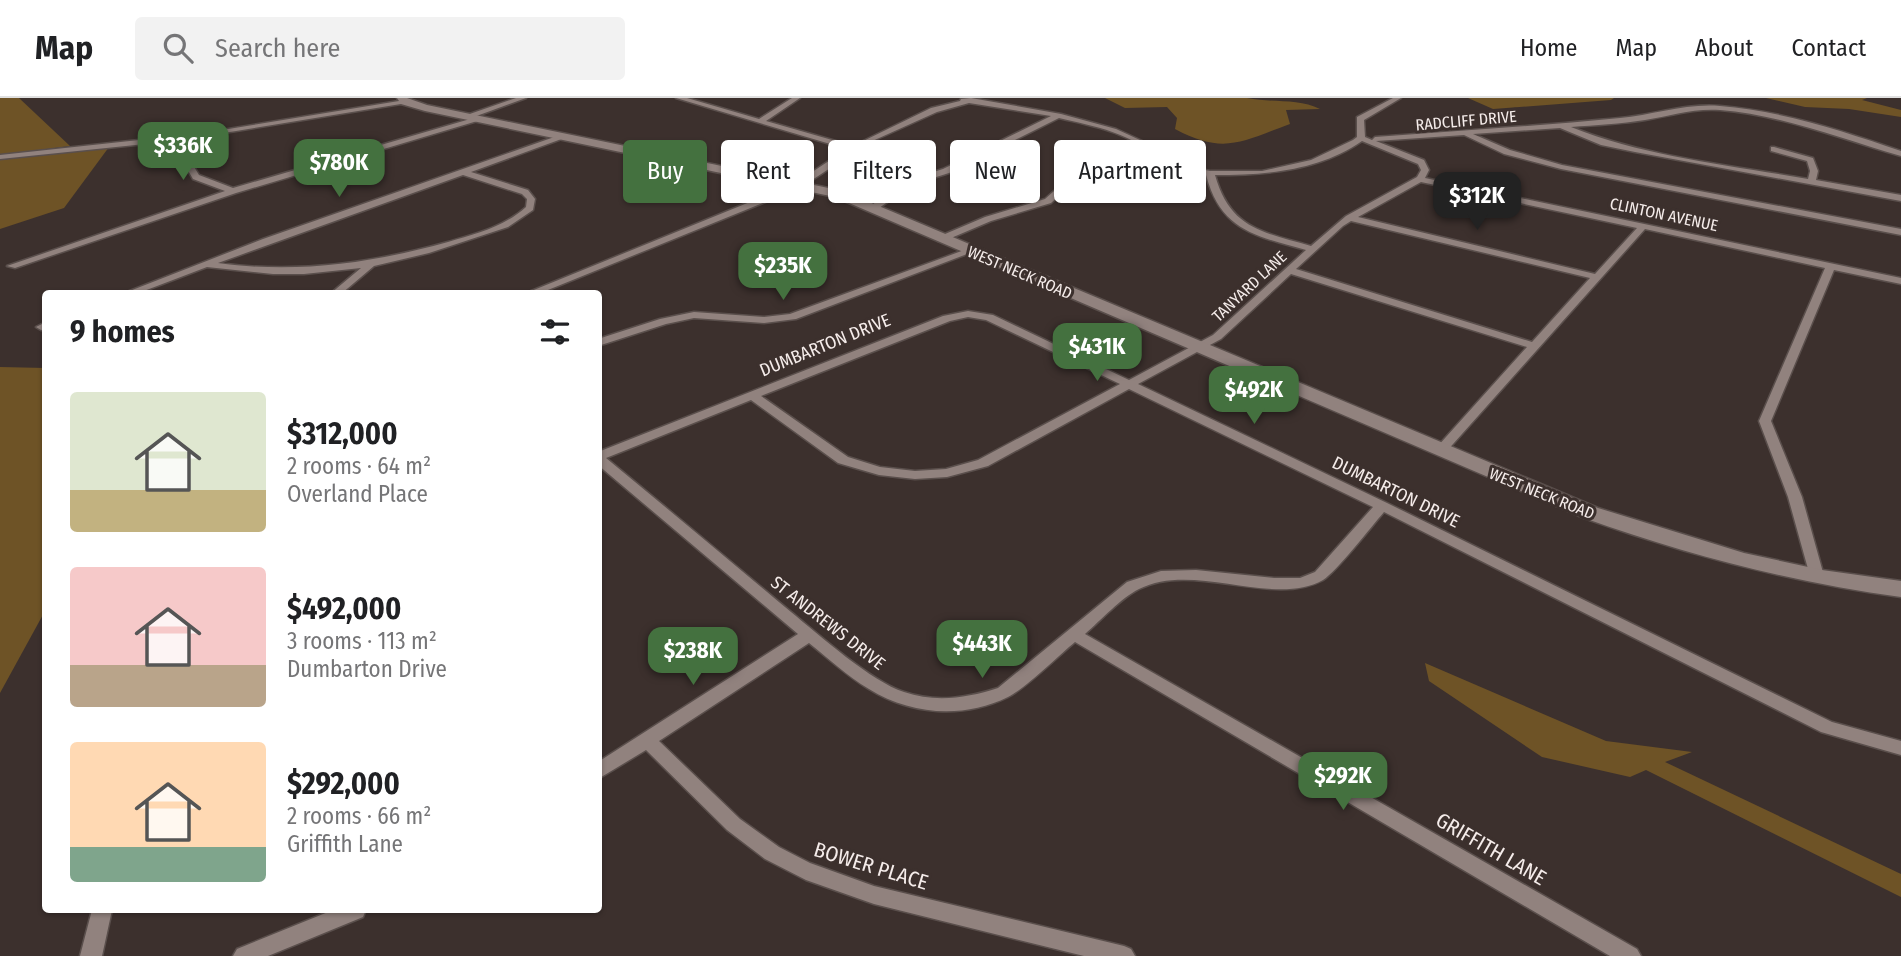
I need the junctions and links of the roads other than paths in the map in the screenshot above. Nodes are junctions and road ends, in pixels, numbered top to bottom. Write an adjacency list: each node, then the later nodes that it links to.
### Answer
1 (523, 98): 9 (street)
2 (679, 98): 10 (street)
3 (797, 98): 10 (street)
4 (949, 98): 7 (street)
5 (1398, 98): 17 (street)
6 (404, 100): 9 (street, WEST NECK ROAD); 13 (street)
7 (971, 100): 8 (street); 15 (street)
8 (1057, 116): 16 (street); 34 (street)
9 (474, 118): 14 (street, WEST NECK ROAD); 29 (street)
10 (762, 120): 18 (street)
11 (1560, 126): 12 (street, RADCLIFF DRIVE); 20 (street, RADCLIFF DRIVE); 27 (street)
12 (1467, 134): 17 (street, RADCLIFF DRIVE); 37 (street)
13 (178, 137): 21 (street); 29 (street)
14 (563, 137): 22 (street, WEST NECK ROAD); 23 (street)
15 (869, 140)
16 (1136, 140)
17 (1359, 140): 25 (street); 26 (street)
18 (828, 141)
19 (1774, 149): 27 (street)
20 (1901, 154)
21 (0, 157)
22 (721, 170)
23 (463, 172): 41 (street); 43 (street)
24 (1206, 172): 25 (street)
25 (1210, 173): 39 (street)
26 (1420, 178): 35 (street, TANYARD LANE); 36 (street, CLINTON AVENUE)
27 (1812, 181): 31 (street)
28 (814, 189): 34 (street, WEST NECK ROAD)
29 (233, 191): 42 (street)
30 (1054, 195): 38 (street)
31 (1901, 198)
32 (749, 203): 50 (street)
33 (757, 203): 51 (street)
34 (872, 209): 38 (street, WEST NECK ROAD)
35 (1349, 218): 39 (street, TANYARD LANE); 46 (street)
36 (1643, 226): 44 (street, CLINTON AVENUE); 46 (street)
37 (1901, 232)
38 (942, 239): 40 (street, WEST NECK ROAD)
39 (1311, 249): 45 (street, TANYARD LANE)
40 (970, 251): 52 (street); 53 (street, WEST NECK ROAD)
41 (205, 264): 43 (street); 48 (street)
42 (12, 266)
43 (370, 266): 49 (street)
44 (1831, 266): 47 (street, CLINTON AVENUE); 61 (street)
45 (1289, 270): 53 (street, TANYARD LANE); 54 (street)
46 (1597, 277): 54 (street)
47 (1901, 281)
48 (137, 290)
49 (340, 290)
50 (539, 290)
51 (560, 290)
52 (602, 343)
53 (1199, 346): 55 (street, TANYARD LANE); 57 (street, WEST NECK ROAD)
54 (1534, 346): 57 (street)
55 (1129, 385): 56 (street, DUMBARTON DRIVE); 56 (street, TANYARD LANE); 60 (street, DUMBARTON DRIVE)
56 (751, 395): 58 (street, DUMBARTON DRIVE)
57 (1441, 450): 61 (street, WEST NECK ROAD)
58 (602, 456)
59 (602, 461): 63 (street, ST ANDREWS DRIVE)
60 (1382, 506): 64 (street, ST ANDREWS DRIVE); 66 (street, DUMBARTON DRIVE)
61 (1817, 576): 62 (street, WEST NECK ROAD)
62 (1901, 589)
63 (809, 635): 64 (street, ST ANDREWS DRIVE); 65 (street)
64 (1076, 635): 73 (street, GRIFFITH LANE)
65 (646, 739): 67 (street); 72 (street, BOWER PLACE)
66 (1901, 748)
67 (602, 769)
68 (101, 913): 70 (street)
69 (349, 913): 71 (street)
70 (91, 956)
71 (244, 956)
72 (1124, 956)
73 (1630, 956)

